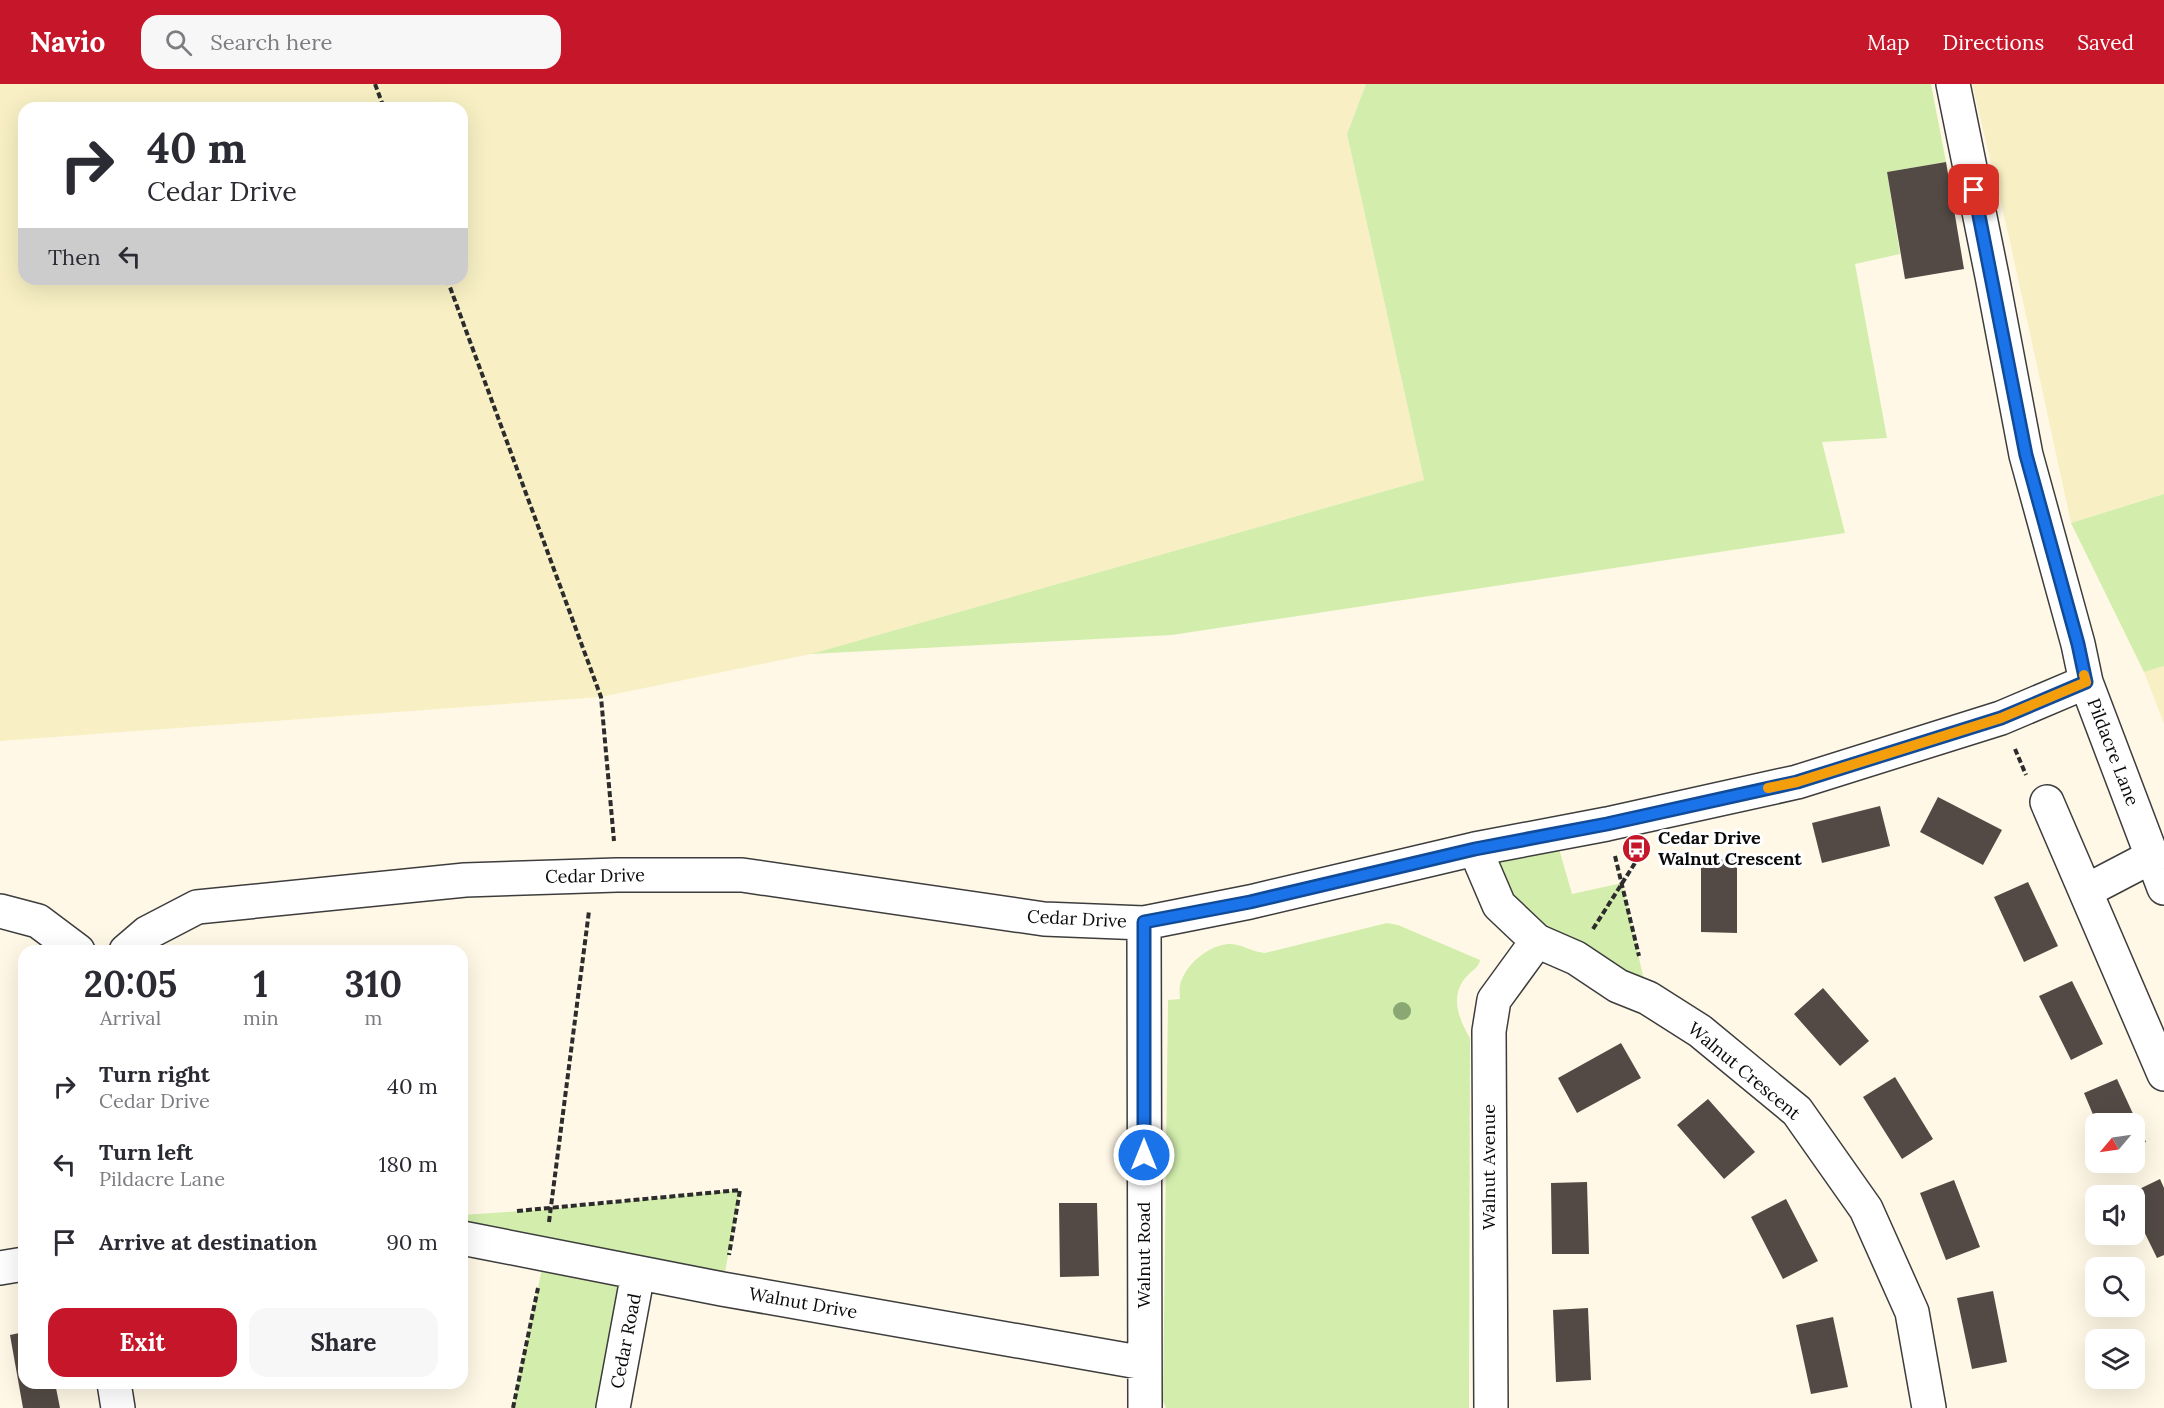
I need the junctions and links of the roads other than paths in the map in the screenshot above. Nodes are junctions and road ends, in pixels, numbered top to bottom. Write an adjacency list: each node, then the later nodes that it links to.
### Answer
1 (1953, 84): 2 (street, Pildacre Lane)
2 (2086, 682): 4 (street, Cedar Drive); 5 (street, Pildacre Lane)
3 (2047, 802): 7 (street)
4 (1475, 849): 9 (street, Cedar Drive); 10 (street, Walnut Crescent)
5 (2153, 856): 6 (street, Pildacre Lane); 7 (street)
6 (2164, 888)
7 (2086, 891): 13 (street)
8 (0, 911): 11 (street)
9 (1144, 922): 12 (street, Cedar Drive); 18 (street, Walnut Road)
10 (1537, 940): 23 (street, Walnut Avenue); 24 (street, Walnut Crescent)
11 (70, 945)
12 (133, 945)
13 (2164, 1074)
14 (468, 1239): 17 (street, Walnut Drive)
15 (18, 1265): 16 (street)
16 (0, 1268)
17 (638, 1273): 18 (street, Walnut Drive); 21 (street, Cedar Road)
18 (1144, 1363): 22 (street, Walnut Road)
19 (115, 1389): 20 (street)
20 (118, 1408)
21 (613, 1408)
22 (1145, 1408)
23 (1491, 1408)
24 (1929, 1408)

